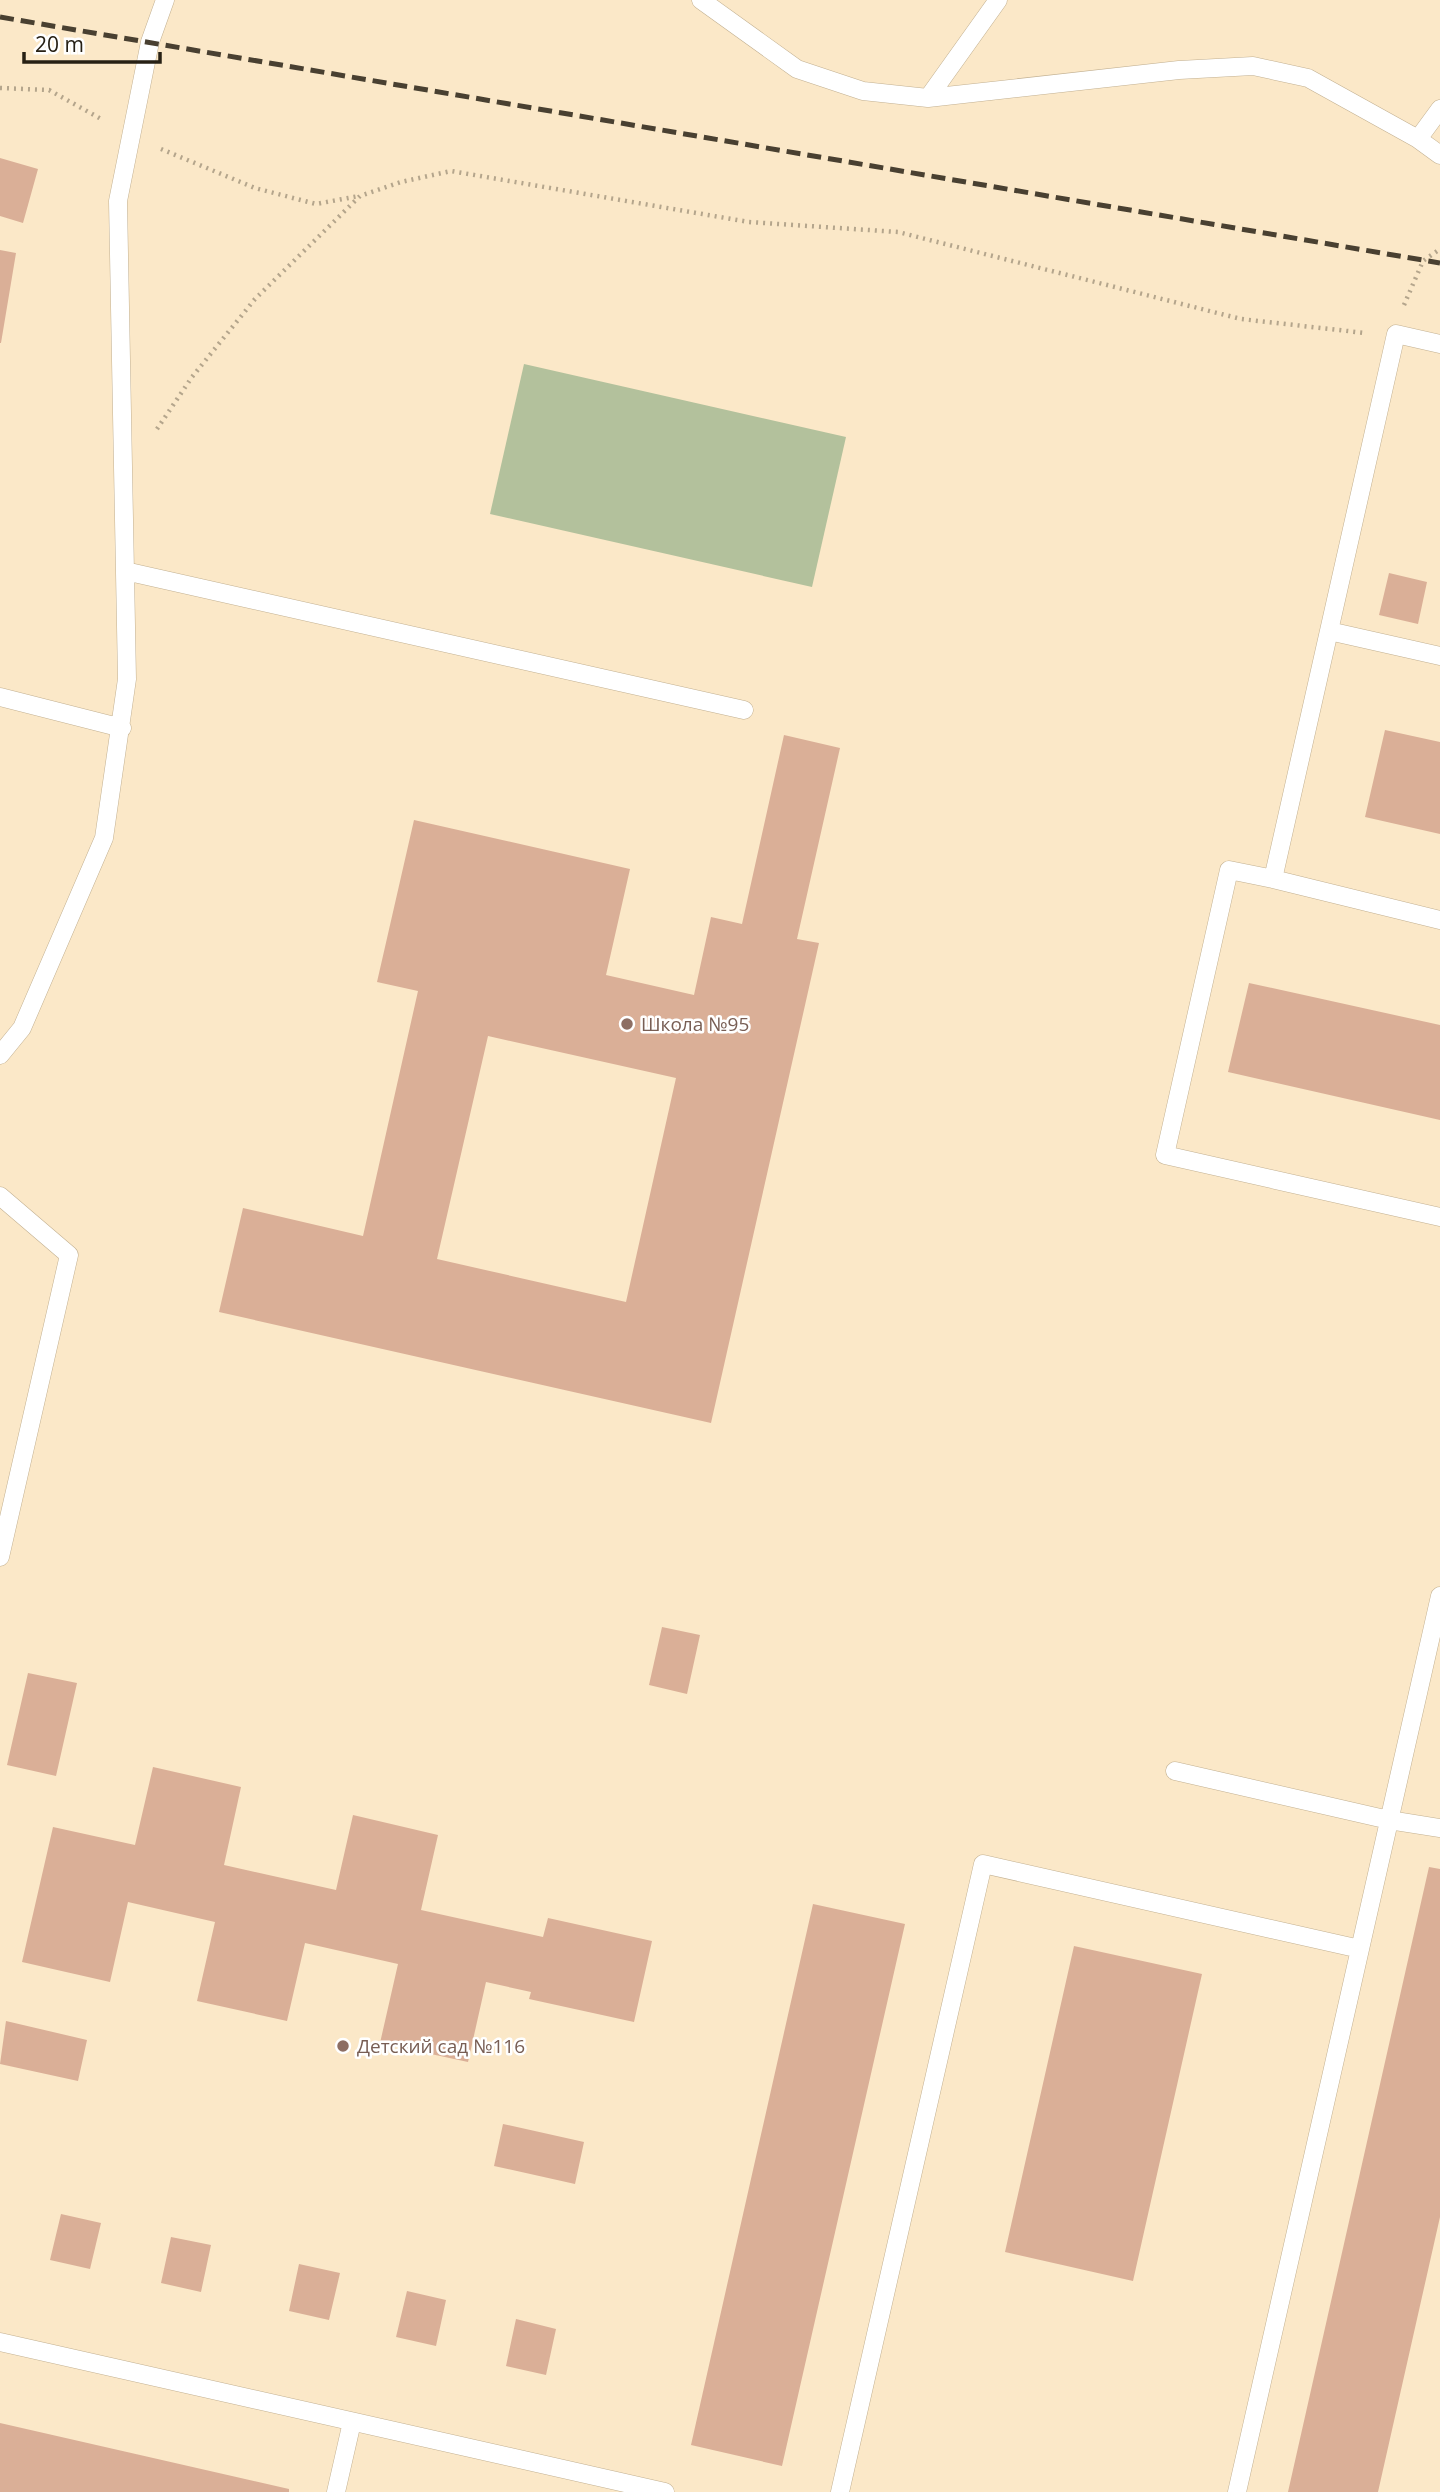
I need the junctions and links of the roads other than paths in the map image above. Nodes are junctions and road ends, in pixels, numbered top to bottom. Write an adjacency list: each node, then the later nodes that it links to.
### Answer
1 (165, 0): 9 (lane)
2 (701, 0): 4 (lane)
3 (998, 0): 4 (lane)
4 (928, 98): 6 (lane)
5 (1440, 109): 6 (lane)
6 (1418, 139): 7 (lane)
7 (1440, 155)
8 (1440, 344): 10 (lane)
9 (125, 571): 13 (lane); 14 (lane)
10 (1329, 631): 11 (lane); 15 (lane)
11 (1440, 656)
12 (0, 697): 14 (lane)
13 (744, 710)
14 (122, 728): 17 (lane)
15 (1273, 879): 16 (lane); 19 (lane)
16 (1440, 920)
17 (0, 1055)
18 (0, 1196): 20 (lane)
19 (1440, 1217)
20 (0, 1557)
21 (1440, 1596): 23 (lane)
22 (1175, 1771): 23 (lane)
23 (1389, 1820): 24 (lane); 25 (lane)
24 (1440, 1828)
25 (1360, 1949): 30 (lane); 31 (lane)
26 (0, 2342): 27 (lane)
27 (352, 2422): 28 (lane); 29 (lane)
28 (336, 2492)
29 (665, 2492)
30 (840, 2492)
31 (1237, 2492)

